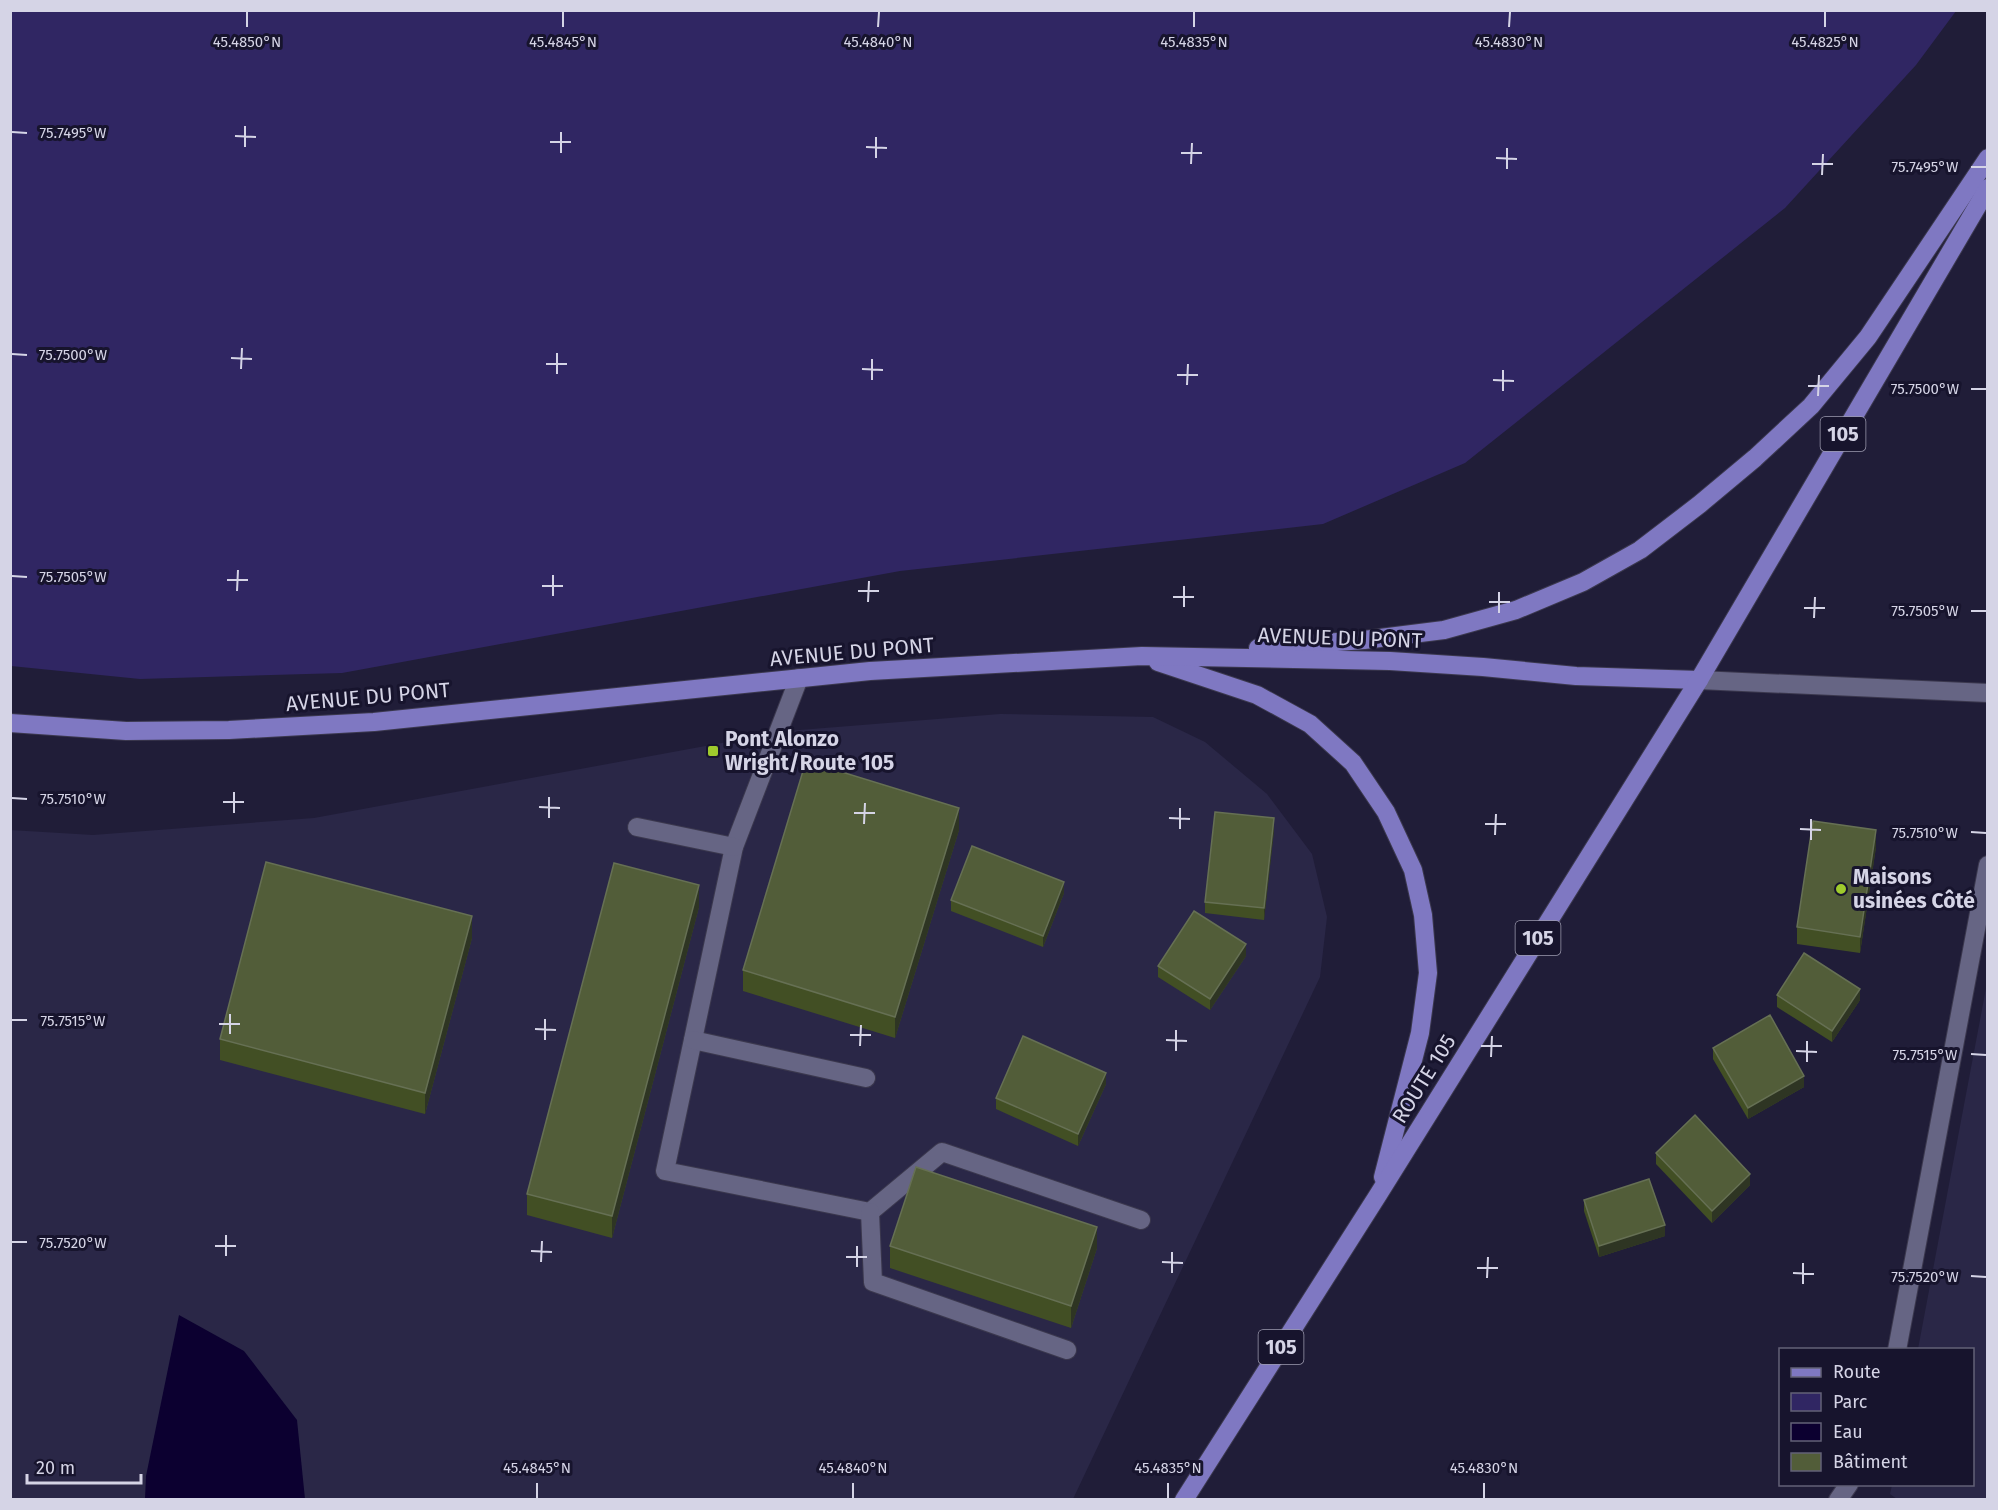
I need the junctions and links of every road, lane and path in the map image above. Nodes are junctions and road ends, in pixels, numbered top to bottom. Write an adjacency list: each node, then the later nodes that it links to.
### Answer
1 (1988, 158): 3 (main road)
2 (1988, 188): 5 (main road, 105)
3 (1142, 656): 4 (main road, AVENUE DU PONT); 5 (main road, AVENUE DU PONT); 13 (main road)
4 (799, 678): 7 (main road, AVENUE DU PONT); 9 (street)
5 (1698, 680): 6 (street); 13 (main road, ROUTE 105 / 105)
6 (1988, 693)
7 (10, 723)
8 (637, 827): 9 (street)
9 (734, 847): 11 (street)
10 (1988, 865): 16 (street)
11 (693, 1040): 12 (street); 14 (street)
12 (866, 1078)
13 (1378, 1195): 19 (main road, ROUTE 105 / 105)
14 (870, 1212): 15 (street); 17 (street)
15 (1141, 1220)
16 (1897, 1348)
17 (1067, 1350)
18 (1848, 1486): 20 (street)
19 (1184, 1500)
20 (1838, 1500)

